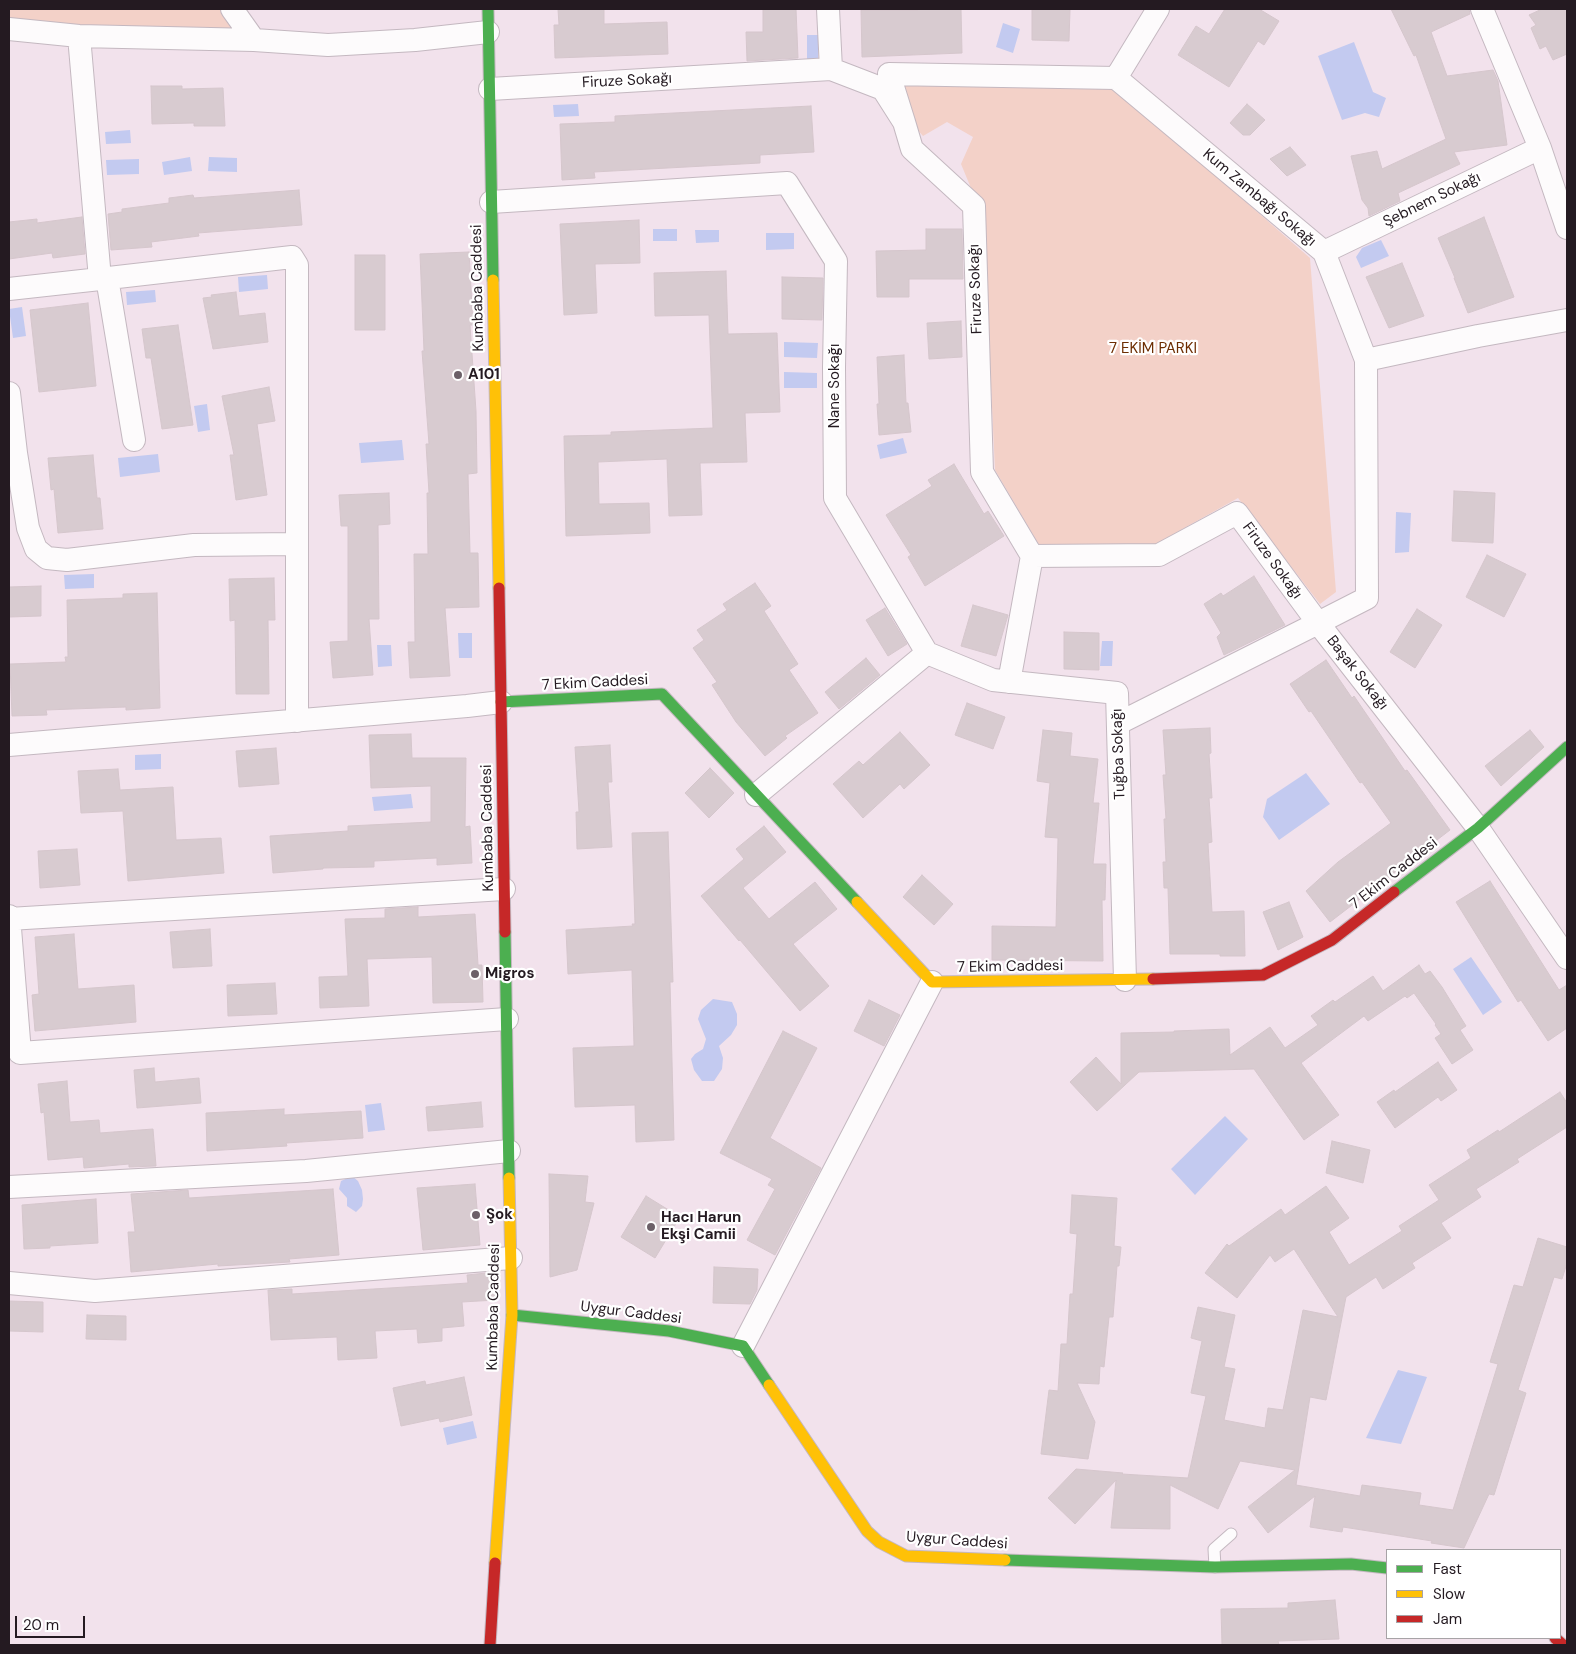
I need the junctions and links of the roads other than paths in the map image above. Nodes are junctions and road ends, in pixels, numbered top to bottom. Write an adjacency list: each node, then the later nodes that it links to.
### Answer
1 (232, 9): 9 (street)
2 (488, 9): 7 (street, Kumbaba Caddesi)
3 (828, 9): 10 (street)
4 (1158, 9): 11 (street)
5 (1482, 9): 14 (street)
6 (9, 29): 8 (street)
7 (488, 32): 9 (street); 12 (street, Kumbaba Caddesi)
8 (79, 36): 9 (street); 18 (street)
9 (254, 40)
10 (831, 69): 12 (street, Firuze Sokağı); 13 (street, Firuze Sokağı)
11 (1116, 78): 13 (street); 17 (street, Kum Zambağı Sokağı)
12 (490, 89): 15 (street, Kumbaba Caddesi)
13 (904, 122): 25 (street, Firuze Sokağı)
14 (1540, 148): 16 (street); 17 (street, Şebnem Sokağı)
15 (491, 202): 27 (street, Nane Sokağı); 29 (street, Kumbaba Caddesi)
16 (1567, 228)
17 (1324, 252): 21 (street, Kum Zambağı Sokağı)
18 (103, 278): 19 (street); 23 (street); 24 (street)
19 (9, 289)
20 (1567, 320): 21 (street)
21 (1366, 360): 26 (street, Kum Zambağı Sokağı)
22 (9, 393): 24 (street)
23 (134, 440)
24 (297, 544): 30 (street)
25 (1032, 556): 26 (street, Firuze Sokağı); 28 (street)
26 (1318, 623): 31 (street, Başak Sokağı); 35 (street, Başak Sokağı)
27 (927, 653): 28 (street, Tuğba Sokağı); 34 (street)
28 (1008, 682): 31 (street, Tuğba Sokağı)
29 (501, 702): 30 (street); 34 (street, 7 Ekim Caddesi); 36 (street, Kumbaba Caddesi)
30 (297, 721): 32 (street)
31 (1119, 723): 39 (street, Tuğba Sokağı)
32 (9, 745)
33 (1567, 747): 35 (street, 7 Ekim Caddesi)
34 (756, 795): 40 (street, 7 Ekim Caddesi)
35 (1478, 828): 38 (street, Başak Sokağı); 39 (street, 7 Ekim Caddesi)
36 (504, 889): 37 (street); 41 (street, Kumbaba Caddesi)
37 (9, 918): 41 (street)
38 (1567, 958)
39 (1125, 980): 40 (street, 7 Ekim Caddesi)
40 (932, 982): 47 (street)
41 (507, 1020): 42 (street, Kumbaba Caddesi)
42 (509, 1151): 43 (street); 44 (street, Kumbaba Caddesi)
43 (9, 1187)
44 (511, 1258): 45 (street); 46 (street, Kumbaba Caddesi)
45 (9, 1283)
46 (512, 1315): 47 (street, Uygur Caddesi); 51 (street, Kumbaba Caddesi)
47 (744, 1346): 49 (street, Uygur Caddesi)
48 (1231, 1534): 49 (lane)
49 (1215, 1567): 50 (street, Uygur Caddesi)
50 (1386, 1568)
51 (490, 1645)

